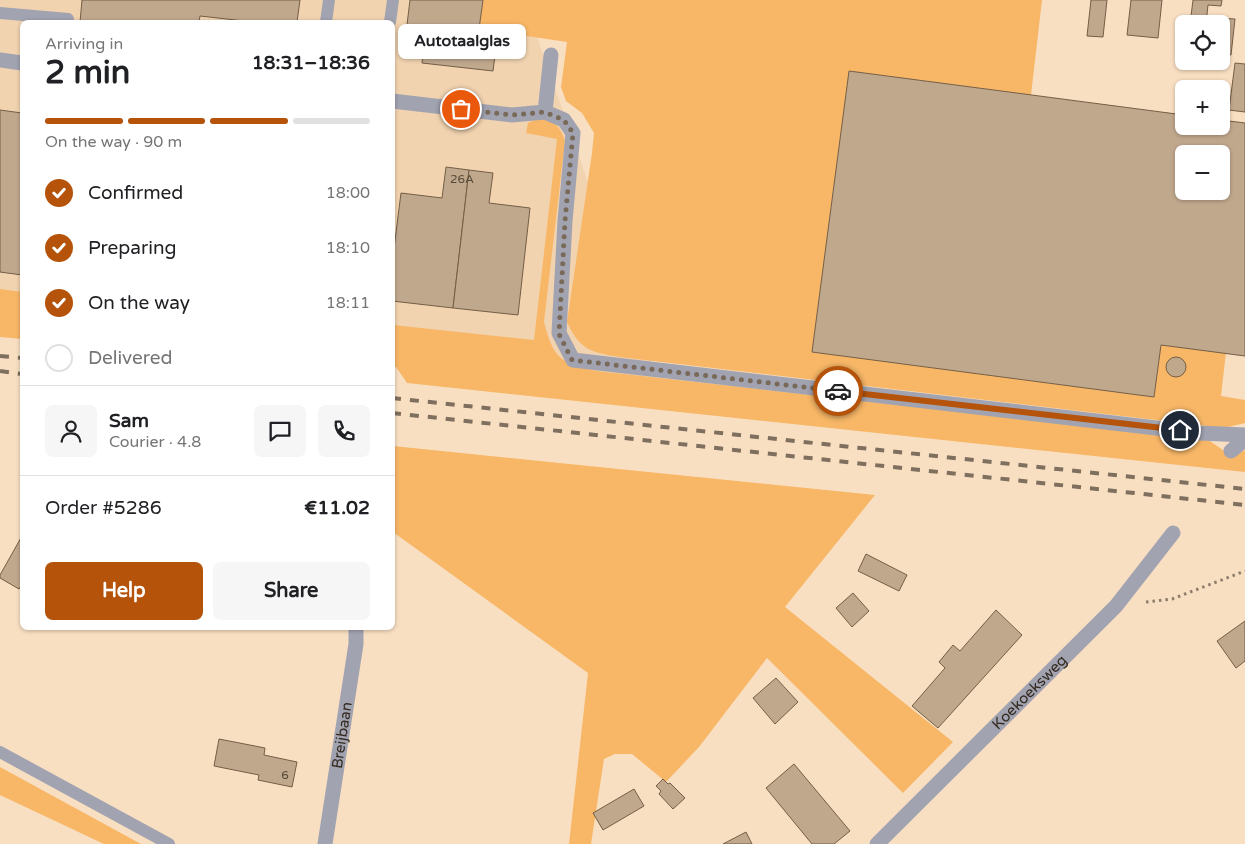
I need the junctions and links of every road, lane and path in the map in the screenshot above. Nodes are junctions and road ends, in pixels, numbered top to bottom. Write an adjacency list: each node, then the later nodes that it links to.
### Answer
1 (329, 0): 5 (lane)
2 (392, 0): 6 (lane)
3 (0, 13): 4 (lane)
4 (68, 20)
5 (326, 20)
6 (390, 20)
7 (551, 55): 11 (street)
8 (0, 60): 9 (street)
9 (20, 63)
10 (395, 101): 11 (street)
11 (545, 112): 12 (street)
12 (1245, 435)
13 (1245, 439): 14 (street)
14 (1231, 451)
15 (1173, 533): 17 (street, Koekoeksweg)
16 (1245, 571): 17 (path)
17 (1116, 606): 22 (street, Koekoeksweg)
18 (356, 630): 21 (street, Breijbaan)
19 (0, 752): 20 (lane)
20 (169, 844)
21 (325, 844)
22 (877, 844)

